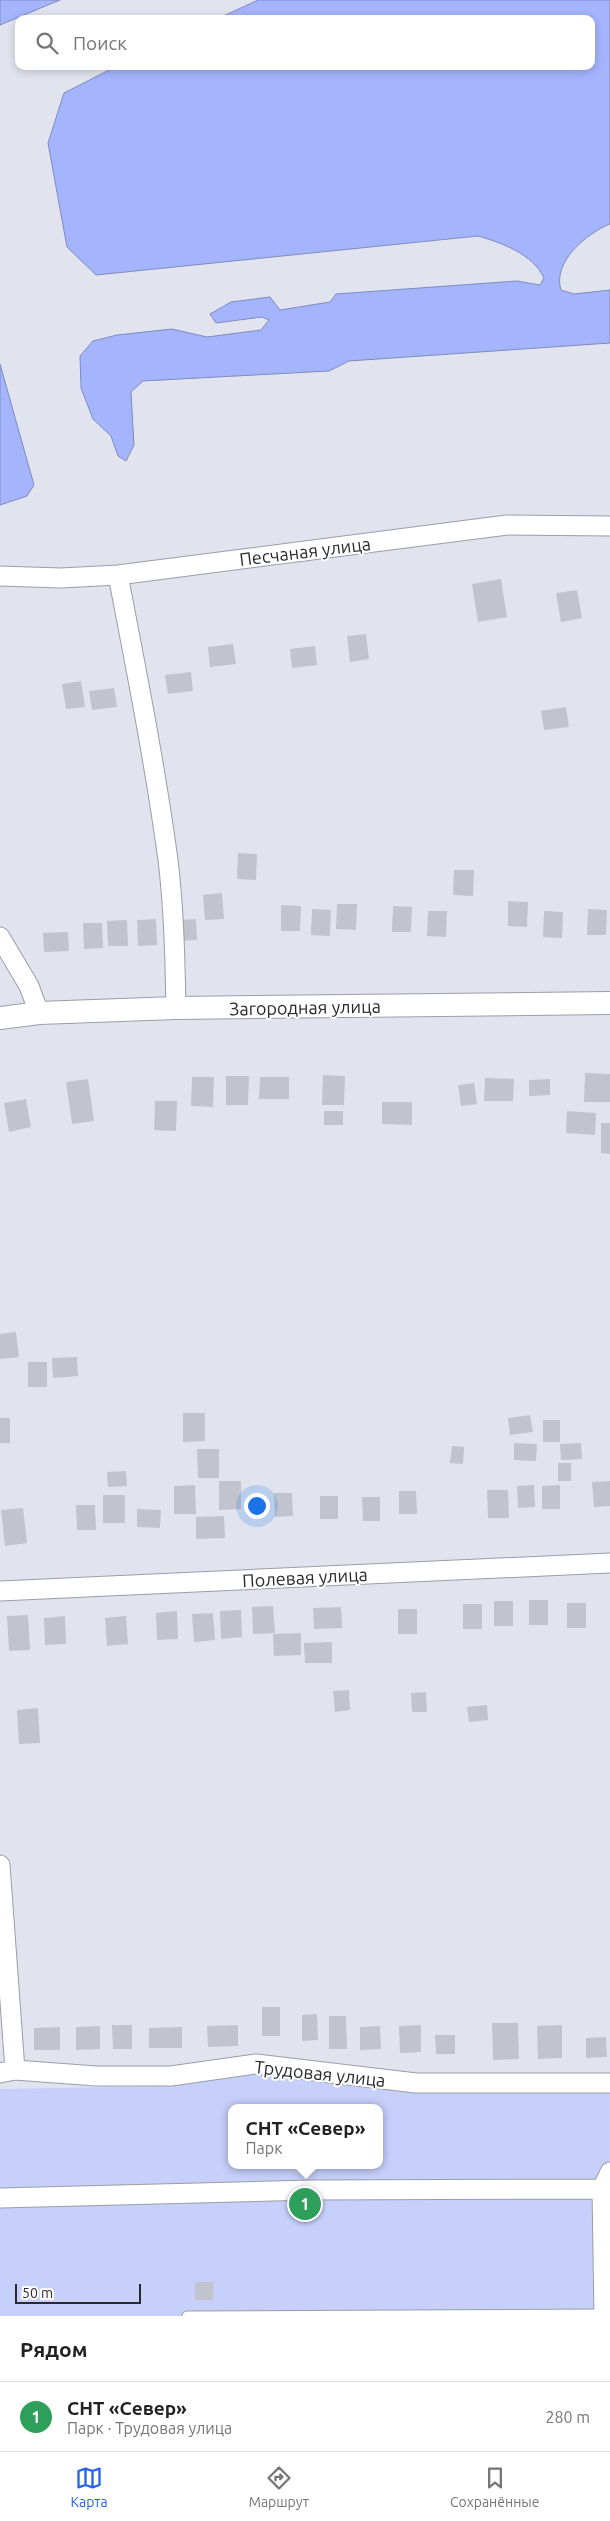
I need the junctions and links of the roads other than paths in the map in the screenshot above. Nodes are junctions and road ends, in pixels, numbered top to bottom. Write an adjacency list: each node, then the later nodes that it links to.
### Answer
1 (610, 526): 2 (street, Песчаная улица)
2 (118, 575): 3 (street, Песчаная улица); 6 (street)
3 (0, 576)
4 (0, 937): 7 (street)
5 (610, 1003): 6 (street, Загородная улица)
6 (176, 1008): 7 (street, Загородная улица)
7 (40, 1013): 8 (street, Загородная улица)
8 (0, 1018)
9 (610, 1563): 10 (street, Полевая улица)
10 (0, 1591)
11 (0, 1865): 12 (street)
12 (8, 2072): 13 (street, Трудовая улица)
13 (610, 2083)
14 (610, 2172): 15 (street)
15 (606, 2189): 16 (street); 17 (street)
16 (0, 2198)
17 (604, 2315): 18 (lane)
18 (187, 2316)

